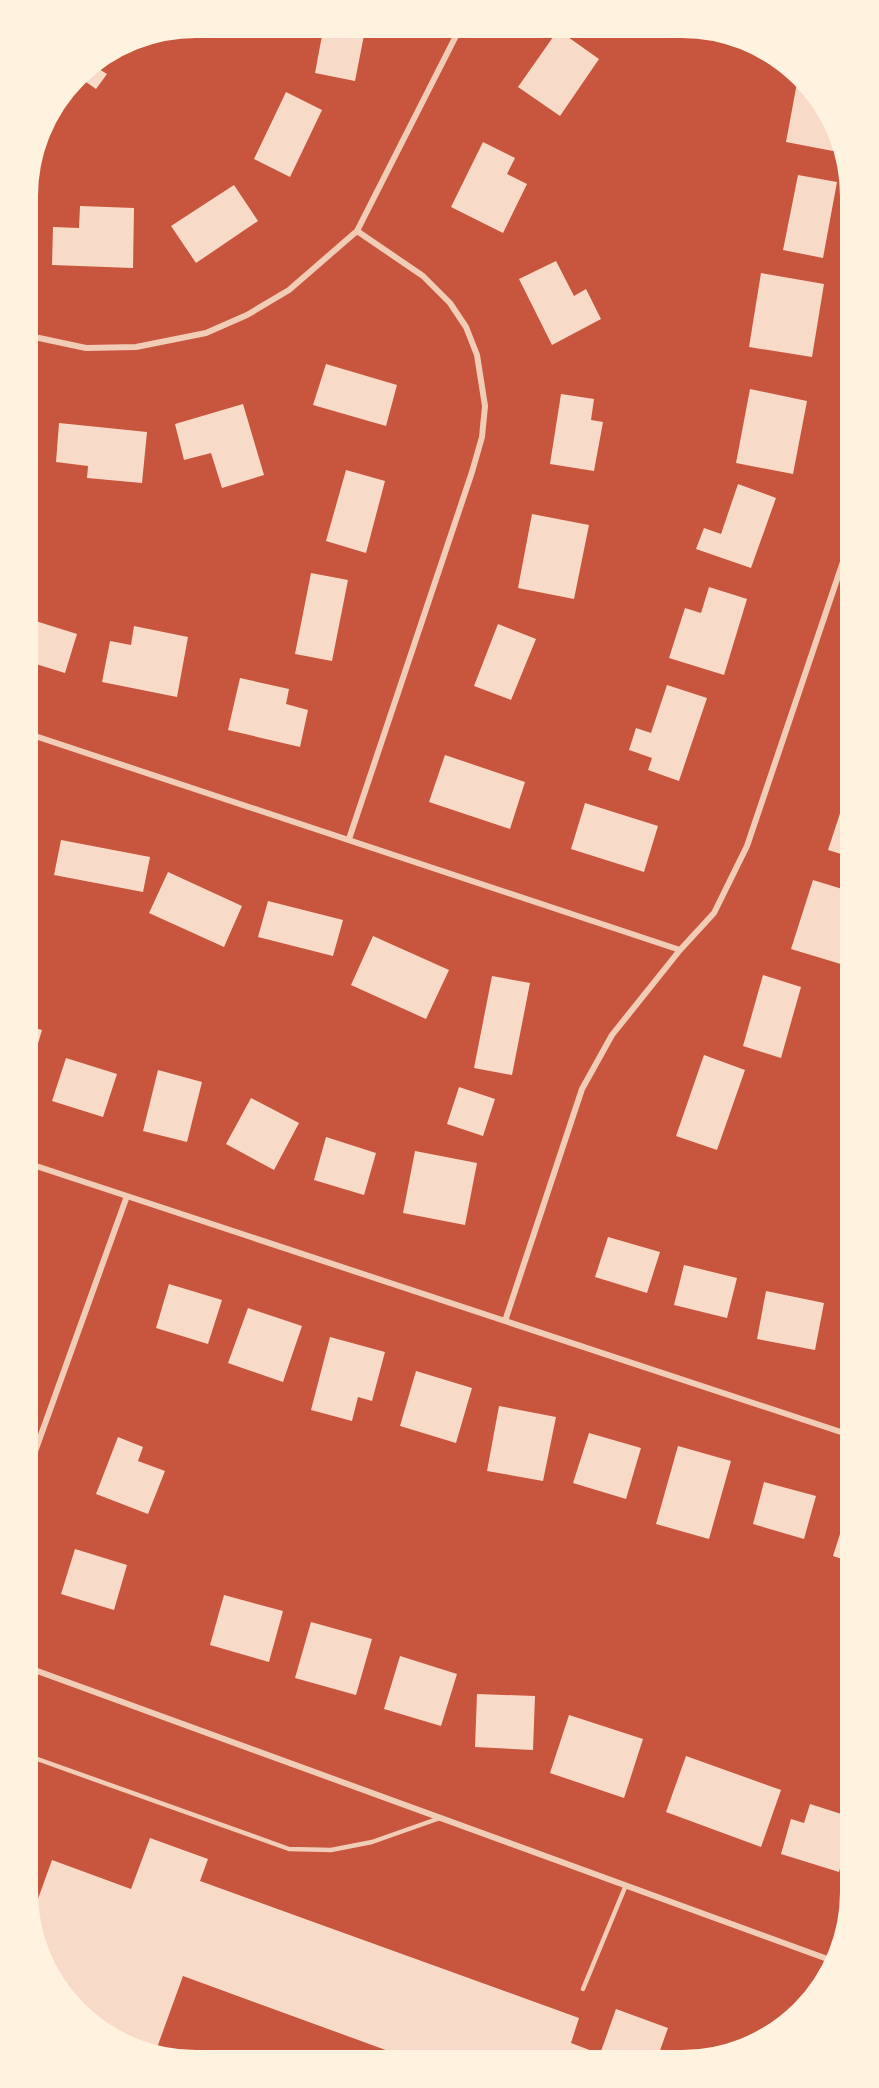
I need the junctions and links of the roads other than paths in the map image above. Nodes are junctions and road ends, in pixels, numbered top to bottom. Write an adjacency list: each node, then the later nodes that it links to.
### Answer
1 (457, 34): 2 (street)
2 (357, 231): 3 (street); 6 (street)
3 (35, 337)
4 (844, 559): 7 (street)
5 (35, 736): 6 (street)
6 (349, 839): 7 (street)
7 (680, 950): 10 (street)
8 (34, 1165): 9 (street)
9 (128, 1196): 10 (street); 12 (street)
10 (505, 1321): 11 (street)
11 (844, 1433)
12 (34, 1454)
13 (34, 1670): 15 (street)
14 (34, 1758): 15 (lane)
15 (441, 1818): 16 (street)
16 (626, 1885): 17 (street); 18 (lane)
17 (829, 1960)
18 (583, 1989)

